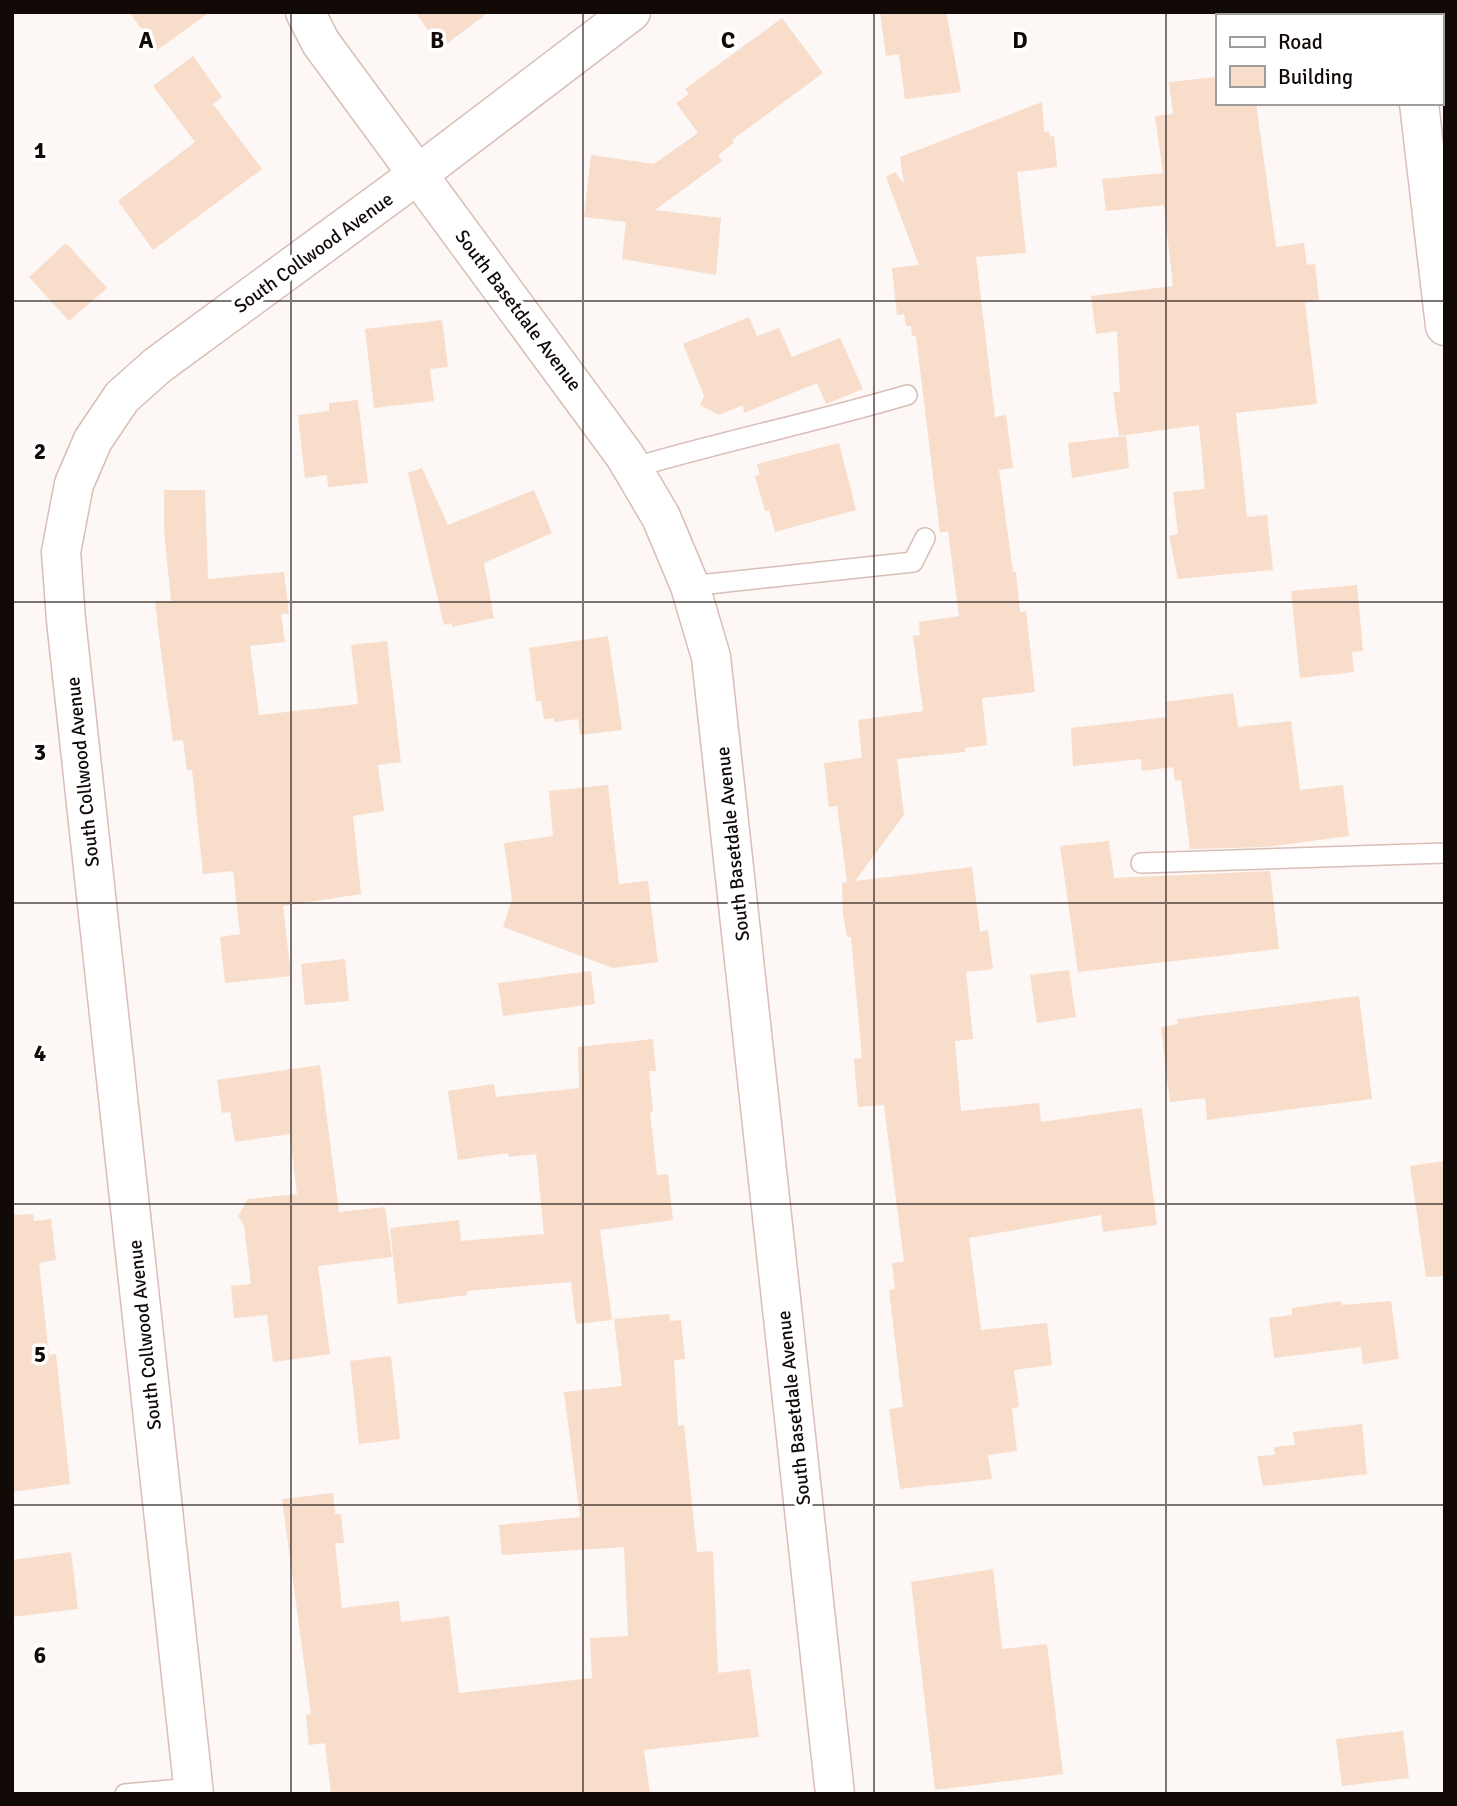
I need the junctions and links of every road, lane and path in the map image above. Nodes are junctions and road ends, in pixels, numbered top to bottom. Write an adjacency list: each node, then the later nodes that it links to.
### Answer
1 (306, 12): 4 (street, South Basetdale Avenue)
2 (631, 12): 4 (street, South Collwood Avenue)
3 (1419, 105): 5 (street)
4 (418, 175): 7 (street, South Basetdale Avenue); 12 (street, South Collwood Avenue)
5 (1445, 326)
6 (907, 395): 7 (lane)
7 (632, 468): 9 (street, South Basetdale Avenue)
8 (925, 538): 9 (lane)
9 (690, 586): 14 (street, South Basetdale Avenue)
10 (1445, 853): 11 (lane)
11 (1141, 863)
12 (194, 1791): 13 (lane)
13 (125, 1794)
14 (835, 1794)

